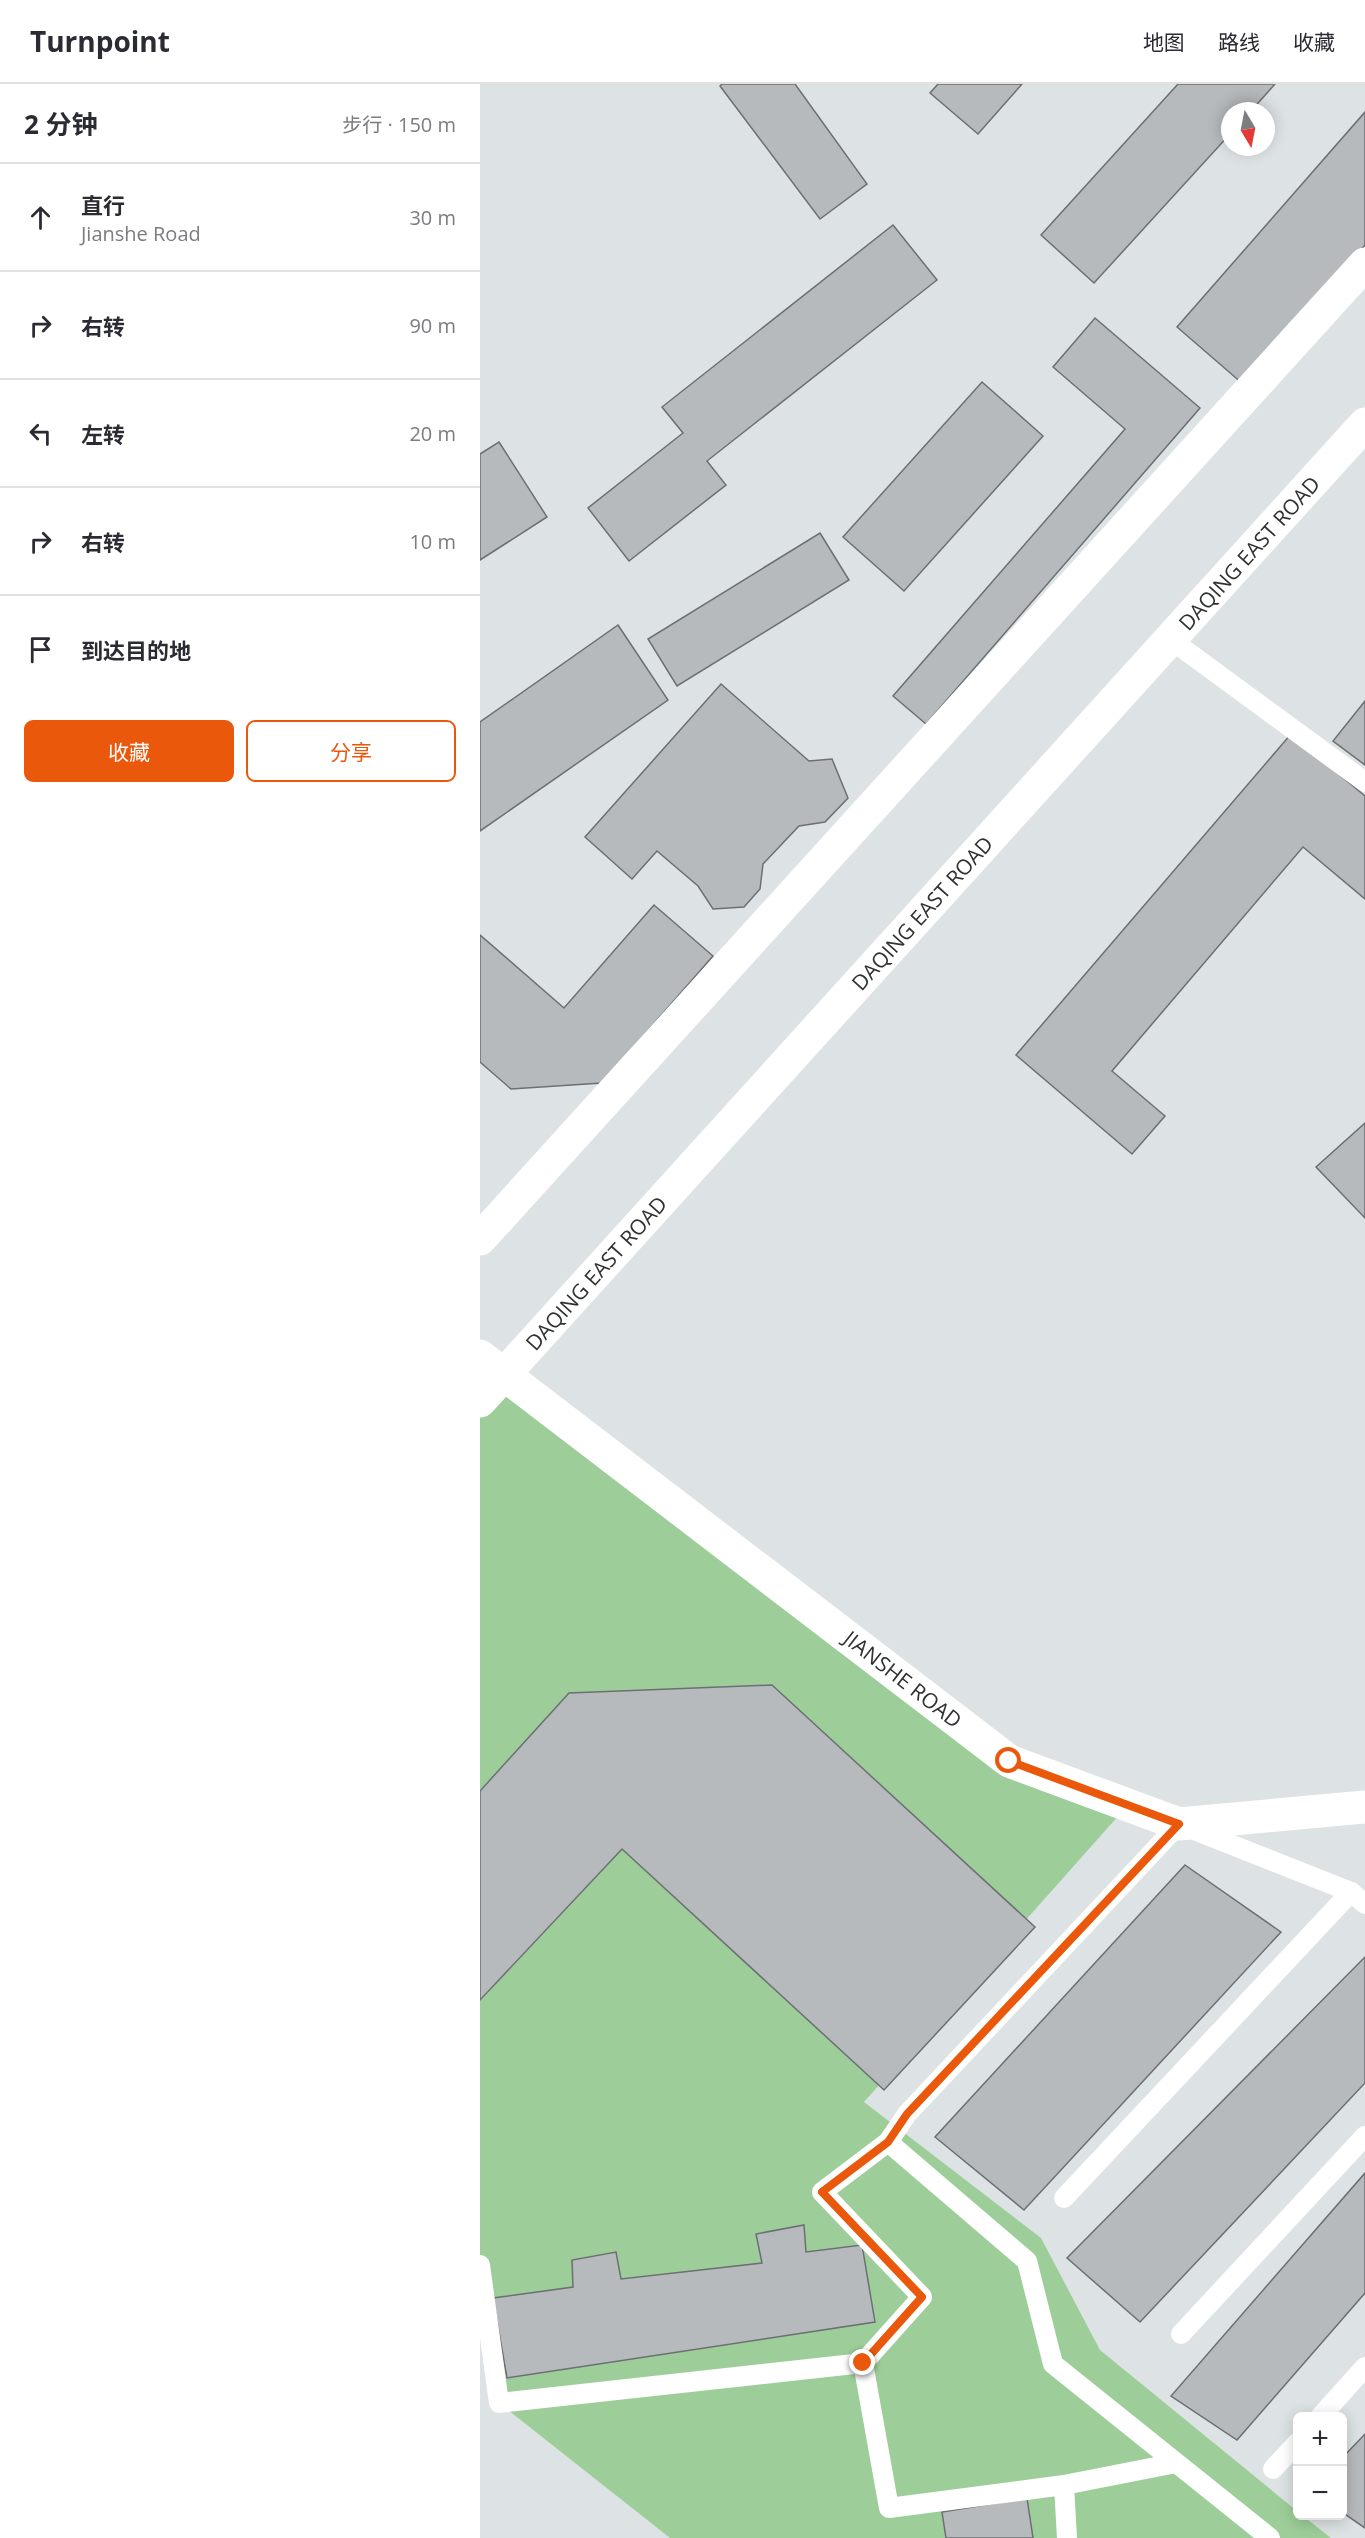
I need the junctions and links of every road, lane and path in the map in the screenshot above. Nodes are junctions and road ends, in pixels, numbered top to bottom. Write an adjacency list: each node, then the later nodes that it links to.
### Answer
1 (1365, 264): 5 (main road)
2 (1365, 424): 3 (main road, DAQING EAST ROAD)
3 (1170, 639): 4 (lane); 6 (main road, DAQING EAST ROAD)
4 (1365, 782)
5 (480, 1239)
6 (493, 1365): 7 (main road, DAQING EAST ROAD); 9 (main road, JIANSHE ROAD)
7 (480, 1401)
8 (1365, 1807): 9 (main road, JIANSHE ROAD)
9 (1179, 1824): 10 (lane); 12 (lane)
10 (1358, 1898): 13 (lane)
11 (1365, 2136): 15 (lane)
12 (888, 2142): 16 (lane); 20 (lane)
13 (1064, 2198)
14 (480, 2265): 16 (lane)
15 (1181, 2334)
16 (863, 2363): 22 (lane)
17 (1365, 2367): 18 (lane)
18 (1325, 2412)
19 (1293, 2447): 21 (lane)
20 (1176, 2463): 22 (lane); 23 (lane)
21 (1273, 2469)
22 (1064, 2485): 24 (lane)
23 (1267, 2537)
24 (1067, 2538)

